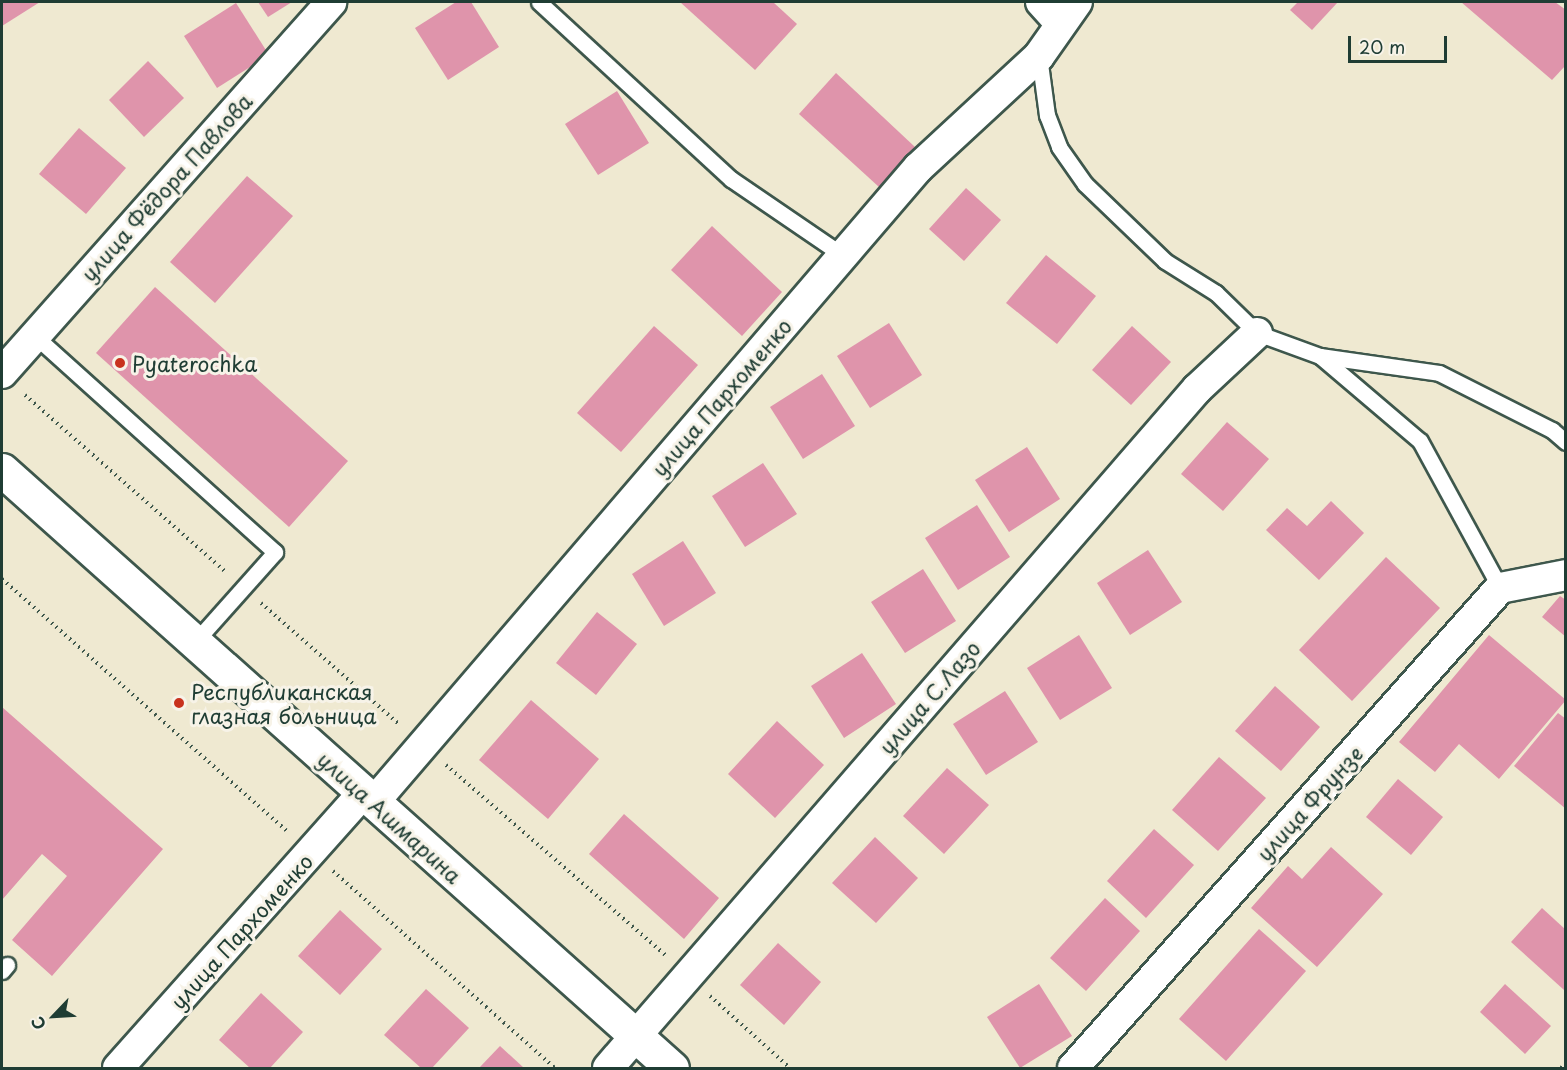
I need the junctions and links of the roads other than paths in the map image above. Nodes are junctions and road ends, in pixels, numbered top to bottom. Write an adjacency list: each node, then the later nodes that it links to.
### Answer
1 (331, 2): 7 (street, улица Фёдора Павлова)
2 (539, 2): 5 (lane)
3 (1060, 9): 4 (street, улица Пархоменко)
4 (1039, 56): 5 (street, улица Пархоменко); 6 (lane)
5 (844, 256): 15 (street, улица Пархоменко)
6 (1257, 333): 8 (lane); 16 (street, улица С.Лазо)
7 (35, 336): 9 (street, улица Фёдора Павлова); 14 (lane)
8 (1320, 356): 10 (lane); 13 (lane)
9 (10, 382)
10 (1566, 442)
11 (2, 470): 14 (street, улица Ашмарина)
12 (1566, 575): 13 (street)
13 (1500, 588): 20 (street, улица Фрунзе)
14 (194, 643): 15 (street, улица Ашмарина)
15 (369, 798): 16 (street, улица Ашмарина); 17 (street, улица Пархоменко)
16 (636, 1036): 18 (street, улица С.Лазо); 19 (street, улица Ашмарина)
17 (118, 1068)
18 (608, 1068)
19 (672, 1068)
20 (1073, 1068)

